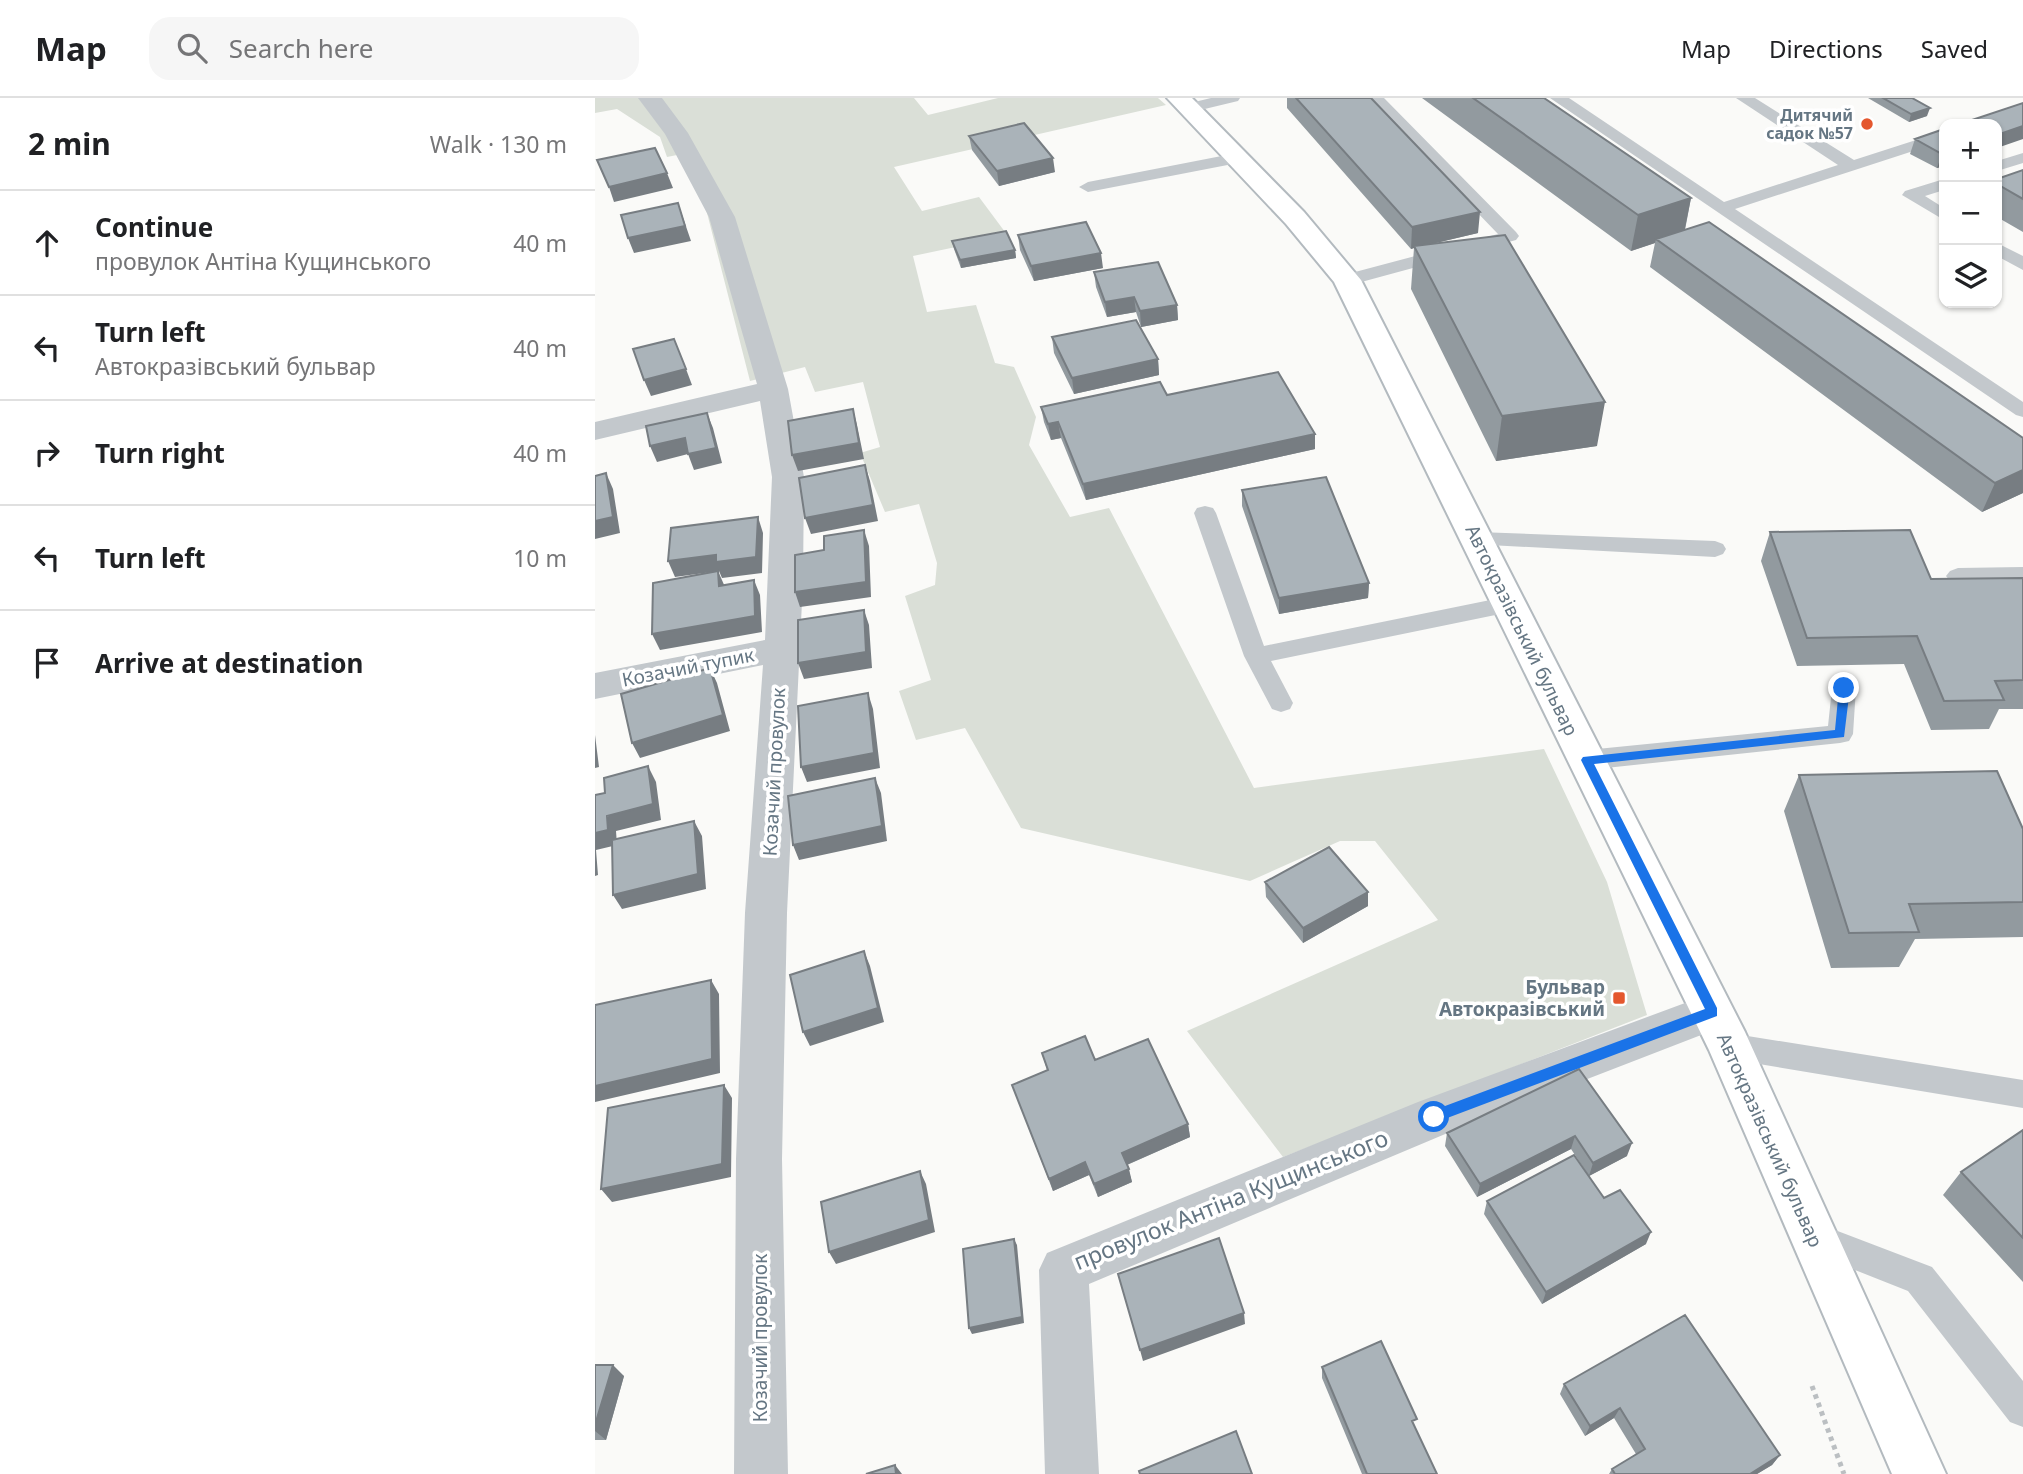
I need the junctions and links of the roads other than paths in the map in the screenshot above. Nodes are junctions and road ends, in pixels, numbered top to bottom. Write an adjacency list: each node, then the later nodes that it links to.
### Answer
1 (650, 98): 19 (street, Козачий провулок)
2 (1232, 98): 6 (lane)
3 (1375, 98): 18 (lane)
4 (1558, 98): 14 (lane)
5 (1744, 98): 11 (lane)
6 (1180, 101): 8 (street, Автокразівський бульвар)
7 (1939, 138): 11 (lane)
8 (1237, 158): 13 (lane); 18 (street, Автокразівський бульвар)
9 (2023, 158): 10 (lane)
10 (2002, 164)
11 (1852, 166): 14 (lane)
12 (1939, 186): 15 (lane)
13 (1088, 187)
14 (1722, 208): 20 (lane)
15 (1939, 212)
16 (2002, 251): 17 (lane)
17 (2023, 264)
18 (1347, 280): 23 (street, Автокразівський бульвар)
19 (773, 389): 21 (street); 28 (street, Козачий провулок)
20 (2023, 411)
21 (595, 430)
22 (1205, 513): 29 (lane)
23 (1478, 539): 24 (lane); 27 (street, Автокразівський бульвар)
24 (1715, 549)
25 (2023, 575): 26 (lane)
26 (1958, 576)
27 (1510, 604): 29 (lane); 33 (street, Автокразівський бульвар)
28 (781, 649): 30 (street, Козачий тупик); 38 (street, Козачий провулок)
29 (1256, 656): 32 (lane)
30 (595, 686)
31 (1844, 688): 33 (lane)
32 (1281, 703)
33 (1587, 760): 34 (street, Автокразівський бульвар)
34 (1721, 1029): 35 (lane); 36 (street, Автокразівський бульвар); 39 (street, провулок Антіна Кущинського)
35 (2023, 1094)
36 (1814, 1238): 37 (lane); 40 (street, Автокразівський бульвар)
37 (2023, 1409)
38 (761, 1474)
39 (1072, 1474)
40 (1919, 1474)

